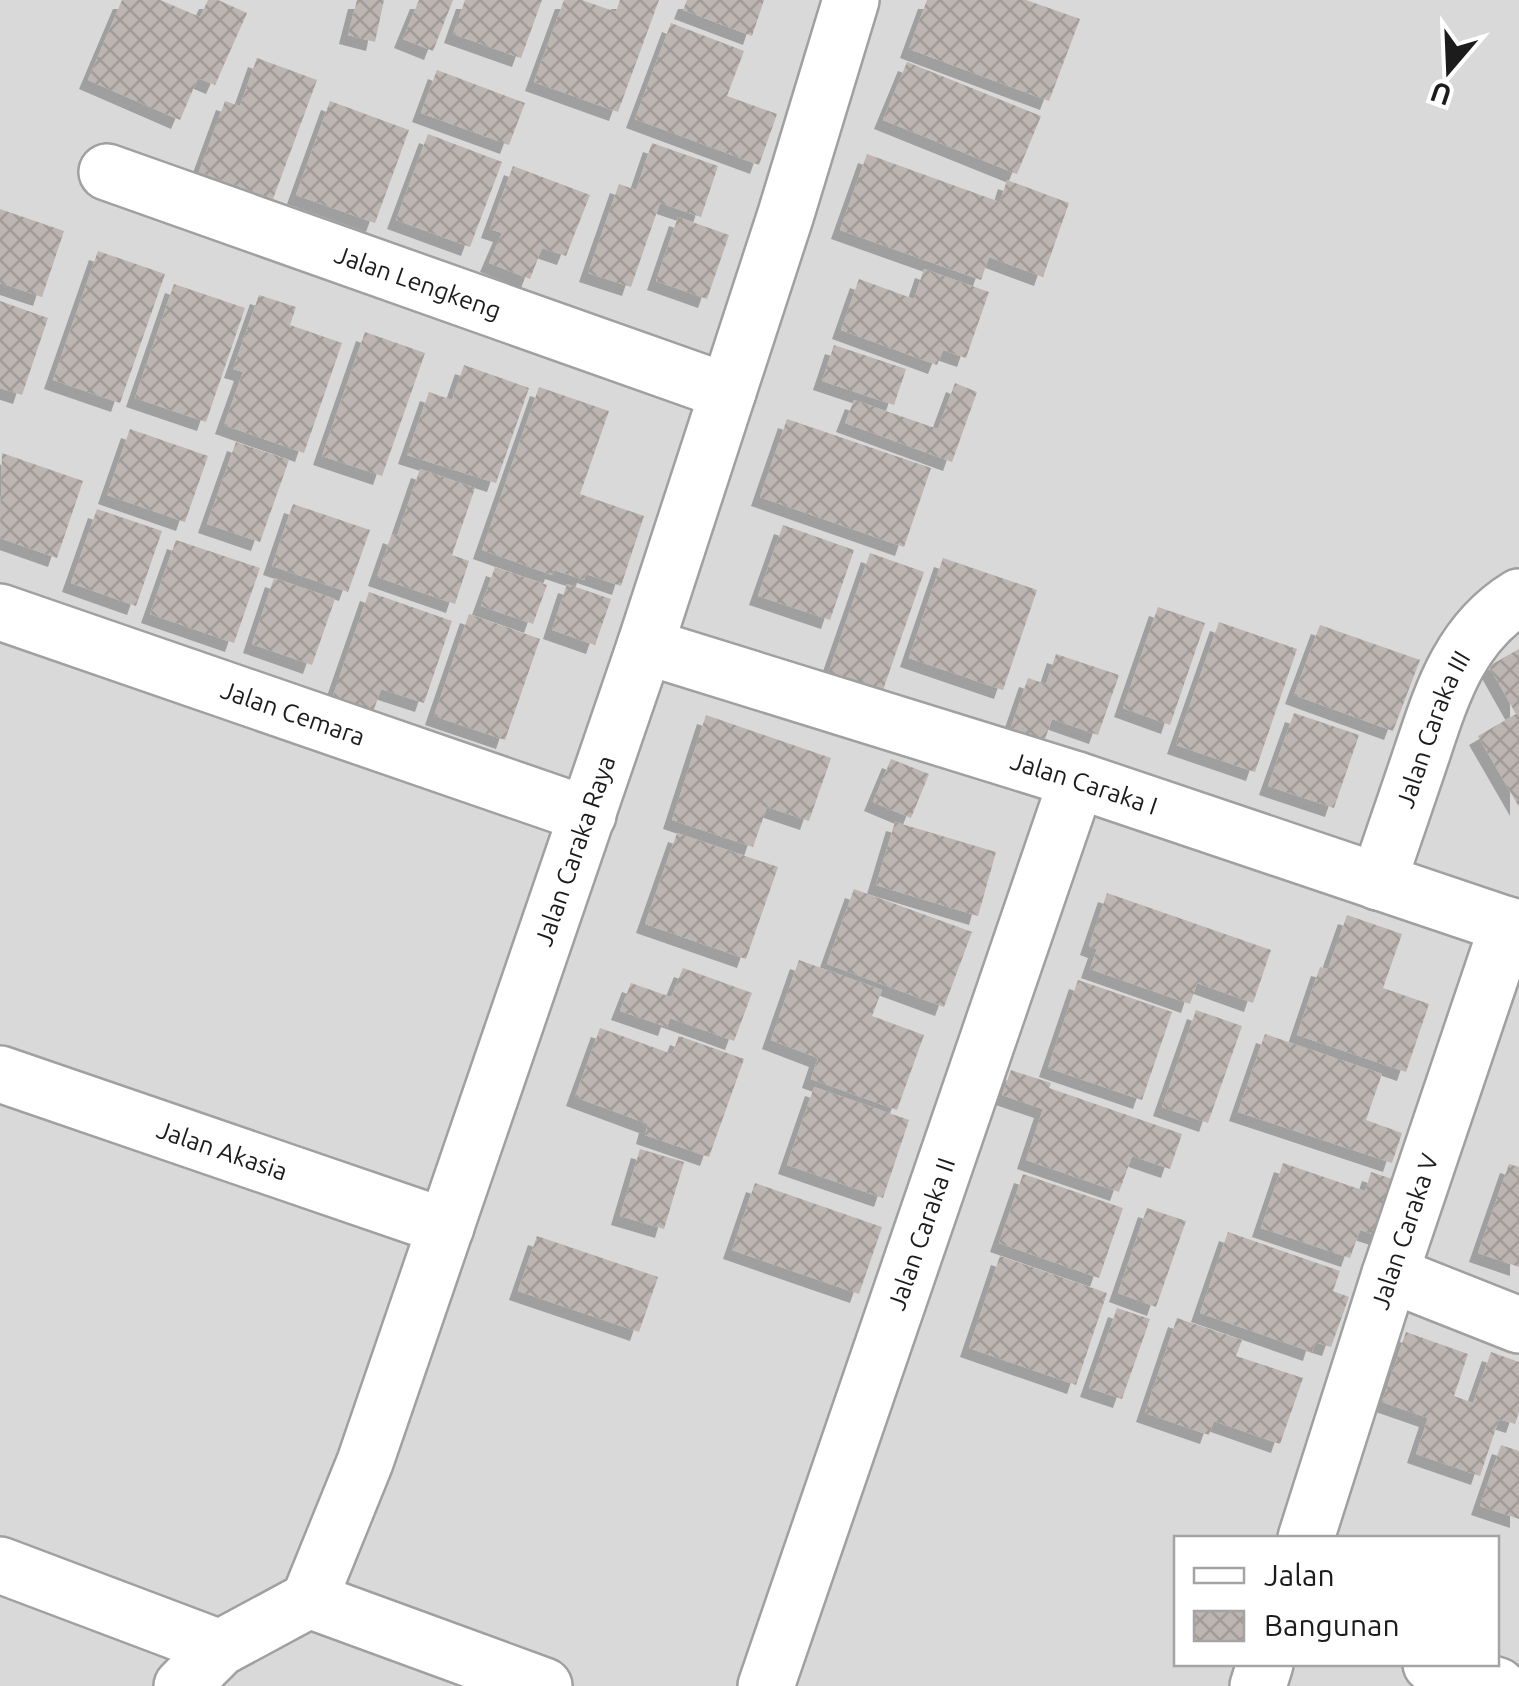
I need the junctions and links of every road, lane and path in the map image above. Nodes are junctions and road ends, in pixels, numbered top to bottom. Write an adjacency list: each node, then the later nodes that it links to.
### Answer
1 (851, 0): 3 (street, Jalan Caraka Raya)
2 (106, 172): 3 (street, Jalan Lengkeng)
3 (728, 392): 6 (street, Jalan Caraka Raya)
4 (1519, 597): 9 (street, Jalan Caraka III)
5 (0, 612): 8 (street, Jalan Cemara)
6 (645, 646): 7 (street, Jalan Caraka I); 8 (street, Jalan Caraka Raya)
7 (1076, 780): 9 (street, Jalan Caraka I); 22 (street, Jalan Caraka II)
8 (588, 815): 12 (street, Jalan Caraka Raya)
9 (1378, 882): 10 (street, Jalan Caraka I)
10 (1513, 927): 13 (street, Jalan Caraka V)
11 (0, 1074): 12 (street, Jalan Akasia)
12 (446, 1227): 17 (street, Jalan Caraka Raya)
13 (1390, 1274): 14 (street); 15 (street, Jalan Caraka V)
14 (1519, 1325)
15 (1307, 1536)
16 (0, 1565): 18 (street)
17 (309, 1600): 18 (street); 21 (street)
18 (220, 1648): 20 (street)
19 (1437, 1666): 23 (street)
20 (182, 1686)
21 (544, 1686)
22 (766, 1686)
23 (1498, 1686)

